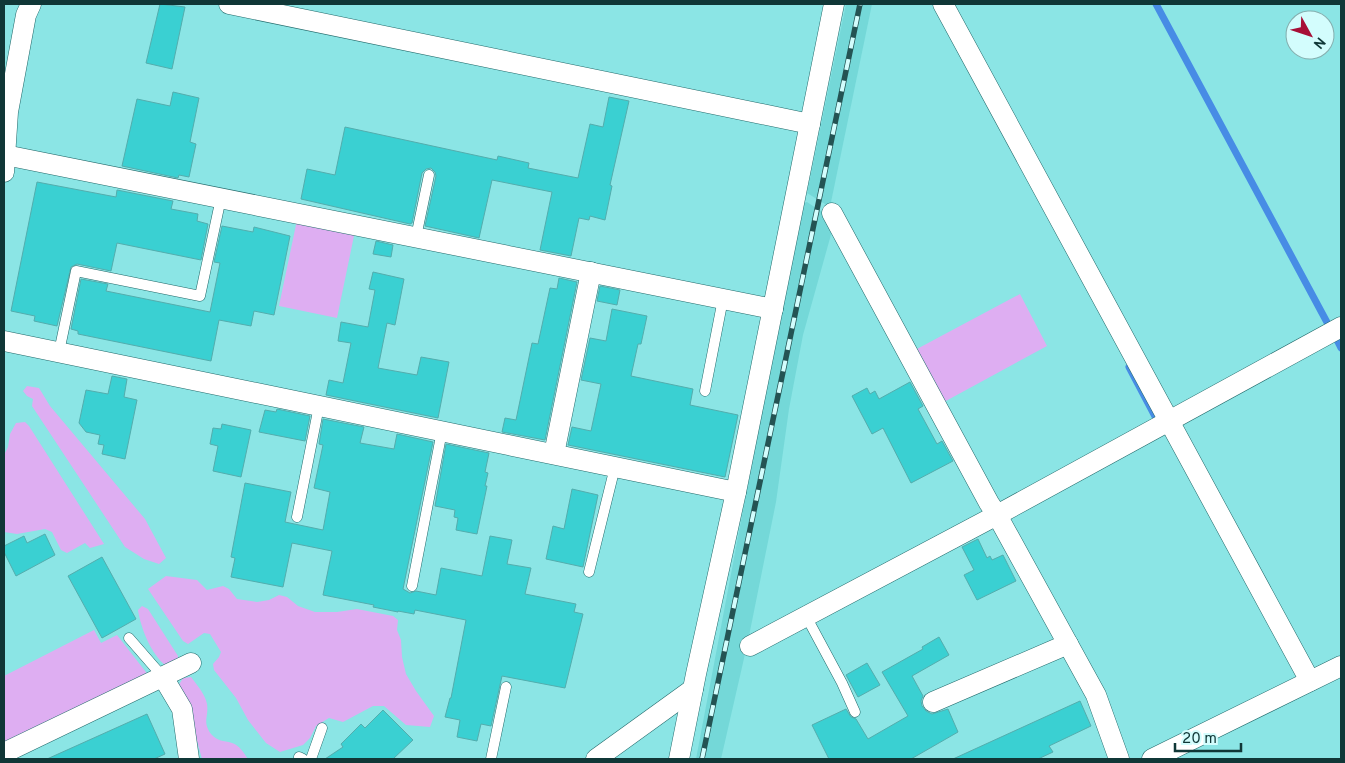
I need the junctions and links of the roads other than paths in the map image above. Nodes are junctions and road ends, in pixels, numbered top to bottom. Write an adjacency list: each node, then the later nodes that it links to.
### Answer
1 (31, 4): 6 (street)
2 (229, 4): 5 (street)
3 (834, 4): 5 (street)
4 (943, 4): 19 (street)
5 (810, 124): 13 (street)
6 (4, 164): 8 (street)
7 (429, 175): 10 (lane)
8 (221, 198): 10 (street); 16 (lane)
9 (832, 213): 24 (street)
10 (416, 237): 11 (street)
11 (591, 272): 12 (street); 21 (street)
12 (724, 299): 13 (street); 17 (lane)
13 (773, 308): 23 (street)
14 (1341, 327): 19 (street)
15 (4, 341): 16 (street)
16 (59, 352): 18 (street)
17 (705, 391)
18 (319, 406): 20 (street); 25 (lane)
19 (1169, 421): 24 (street); 35 (street)
20 (442, 431): 21 (street); 27 (lane)
21 (554, 454): 22 (street)
22 (615, 467): 23 (street); 26 (lane)
23 (736, 492): 37 (street)
24 (997, 515): 28 (street); 30 (street)
25 (297, 517)
26 (589, 572)
27 (412, 586)
28 (806, 616): 31 (street); 39 (lane)
29 (129, 638): 34 (lane)
30 (1068, 644): 38 (street); 47 (street)
31 (750, 646)
32 (191, 663): 34 (street)
33 (1341, 666): 35 (street)
34 (163, 677): 41 (street); 42 (street)
35 (1310, 682): 48 (street)
36 (506, 687): 44 (lane)
37 (693, 689): 45 (street); 46 (street)
38 (933, 702)
39 (856, 712)
40 (322, 728): 43 (lane)
41 (4, 753)
42 (190, 759)
43 (311, 759)
44 (491, 759)
45 (596, 759)
46 (680, 759)
47 (1119, 759)
48 (1152, 759)

